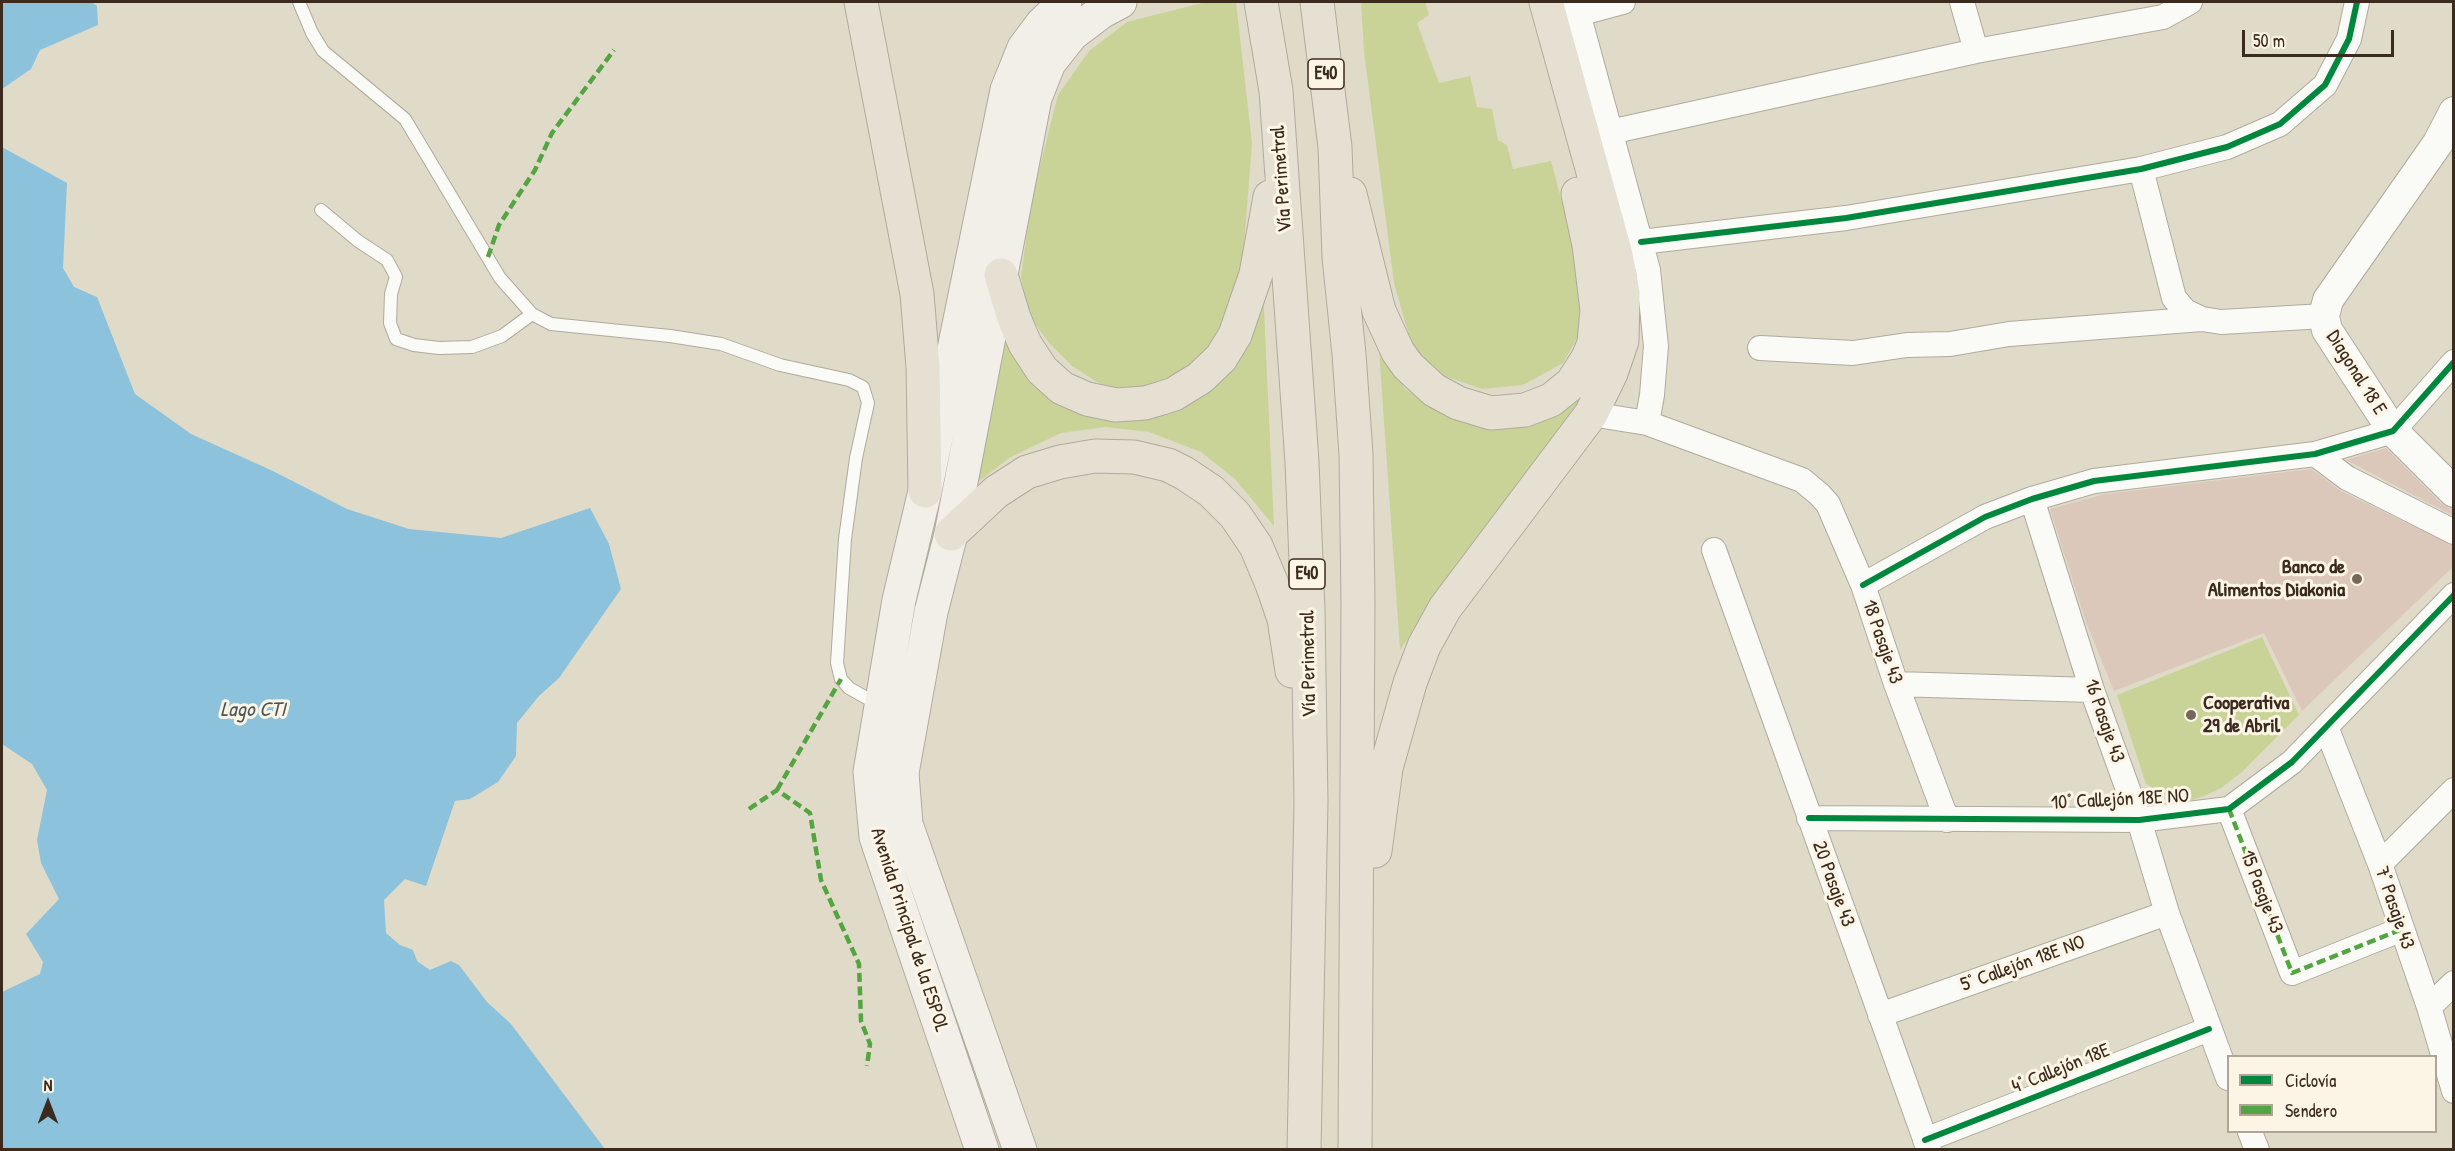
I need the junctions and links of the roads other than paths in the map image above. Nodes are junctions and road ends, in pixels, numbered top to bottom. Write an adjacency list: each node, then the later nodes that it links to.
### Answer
1 (299, 2): 24 (lane)
2 (861, 2): 32 (highway)
3 (1065, 2): 32 (main road, Avenida Principal de la ESPOL)
4 (1120, 2): 22 (main road, Avenida Principal de la ESPOL)
5 (1261, 2): 15 (highway, Vía Perimetral / E40)
6 (1317, 2): 18 (highway, E40)
7 (1526, 2): 18 (highway)
8 (1546, 2): 28 (highway)
9 (1623, 2): 13 (street)
10 (1962, 2): 14 (street)
11 (2190, 2): 14 (street)
12 (2357, 2): 19 (street)
13 (1577, 8): 17 (street)
14 (1976, 51): 17 (street)
15 (1276, 91): 22 (highway); 48 (highway, Vía Perimetral / E40)
16 (2454, 112): 23 (street)
17 (1610, 132): 21 (street)
18 (1335, 147): 59 (highway, E40)
19 (2141, 169): 21 (street); 25 (street)
20 (321, 210): 24 (lane)
21 (1641, 242): 29 (street)
22 (1001, 275): 36 (main road, Avenida Principal de la ESPOL)
23 (2326, 308): 25 (street); 30 (street, Diagonal 18 E)
24 (532, 314): 44 (lane)
25 (2202, 319): 26 (street)
26 (1760, 348)
27 (2454, 362): 30 (street)
28 (1591, 414): 29 (street, 18 Pasaje 43); 59 (highway)
29 (1647, 423): 40 (street, 18 Pasaje 43)
30 (2393, 431): 31 (street); 33 (street, Diagonal 18 E)
31 (2315, 454): 34 (street); 35 (street)
32 (925, 491): 38 (main road, Avenida Principal de la ESPOL)
33 (2454, 492)
34 (2032, 499): 40 (street); 43 (street, 16 Pasaje 43)
35 (2454, 532)
36 (951, 534): 39 (main road, Avenida Principal de la ESPOL); 48 (highway)
37 (1714, 550): 50 (street, 20 Pasaje 43)
38 (907, 567): 39 (main road); 44 (main road, Avenida Principal de la ESPOL)
39 (939, 573): 45 (main road, Avenida Principal de la ESPOL)
40 (1863, 585): 42 (street, 18 Pasaje 43)
41 (2454, 595): 46 (street, 10° Callejón 18E NO)
42 (1896, 684): 43 (street); 51 (street, 18 Pasaje 43)
43 (2092, 690): 52 (street, 16 Pasaje 43)
44 (881, 706): 45 (main road); 65 (main road, Avenida Principal de la ESPOL)
45 (914, 707): 64 (main road, Avenida Principal de la ESPOL)
46 (2326, 727): 49 (street, 10° Callejón 18E NO); 53 (street, 7° Pasaje 43)
47 (2454, 790): 53 (street)
48 (1311, 802): 70 (highway, Vía Perimetral / E40)
49 (2229, 809): 52 (street, 10° Callejón 18E NO); 55 (street, 15 Pasaje 43)
50 (1809, 818): 51 (street, 10° Callejón 18E NO); 58 (street, 20 Pasaje 43)
51 (1947, 820): 52 (street, 10° Callejón 18E NO)
52 (2139, 820): 54 (street, 16 Pasaje 43)
53 (2379, 864): 55 (street, 7° Pasaje 43)
54 (2167, 913): 58 (street, 5° Callejón 18E NO); 60 (street, 16 Pasaje 43)
55 (2400, 930): 57 (street, 7° Pasaje 43)
56 (2454, 983): 57 (street)
57 (2429, 1007): 61 (street, 7° Pasaje 43)
58 (1880, 1015): 67 (street, 20 Pasaje 43)
59 (1356, 1029): 71 (highway, E40)
60 (2209, 1029): 62 (street, 16 Pasaje 43); 67 (street, 4° Callejón 18E)
61 (2445, 1064): 63 (street, 7° Pasaje 43)
62 (2227, 1073)
63 (2454, 1091)
64 (1006, 1106): 65 (main road); 69 (main road, Avenida Principal de la ESPOL)
65 (970, 1117): 68 (main road, Avenida Principal de la ESPOL)
66 (2251, 1133): 72 (street)
67 (1927, 1145)
68 (982, 1149)
69 (1020, 1149)
70 (1304, 1149)
71 (1355, 1149)
72 (2258, 1149)

